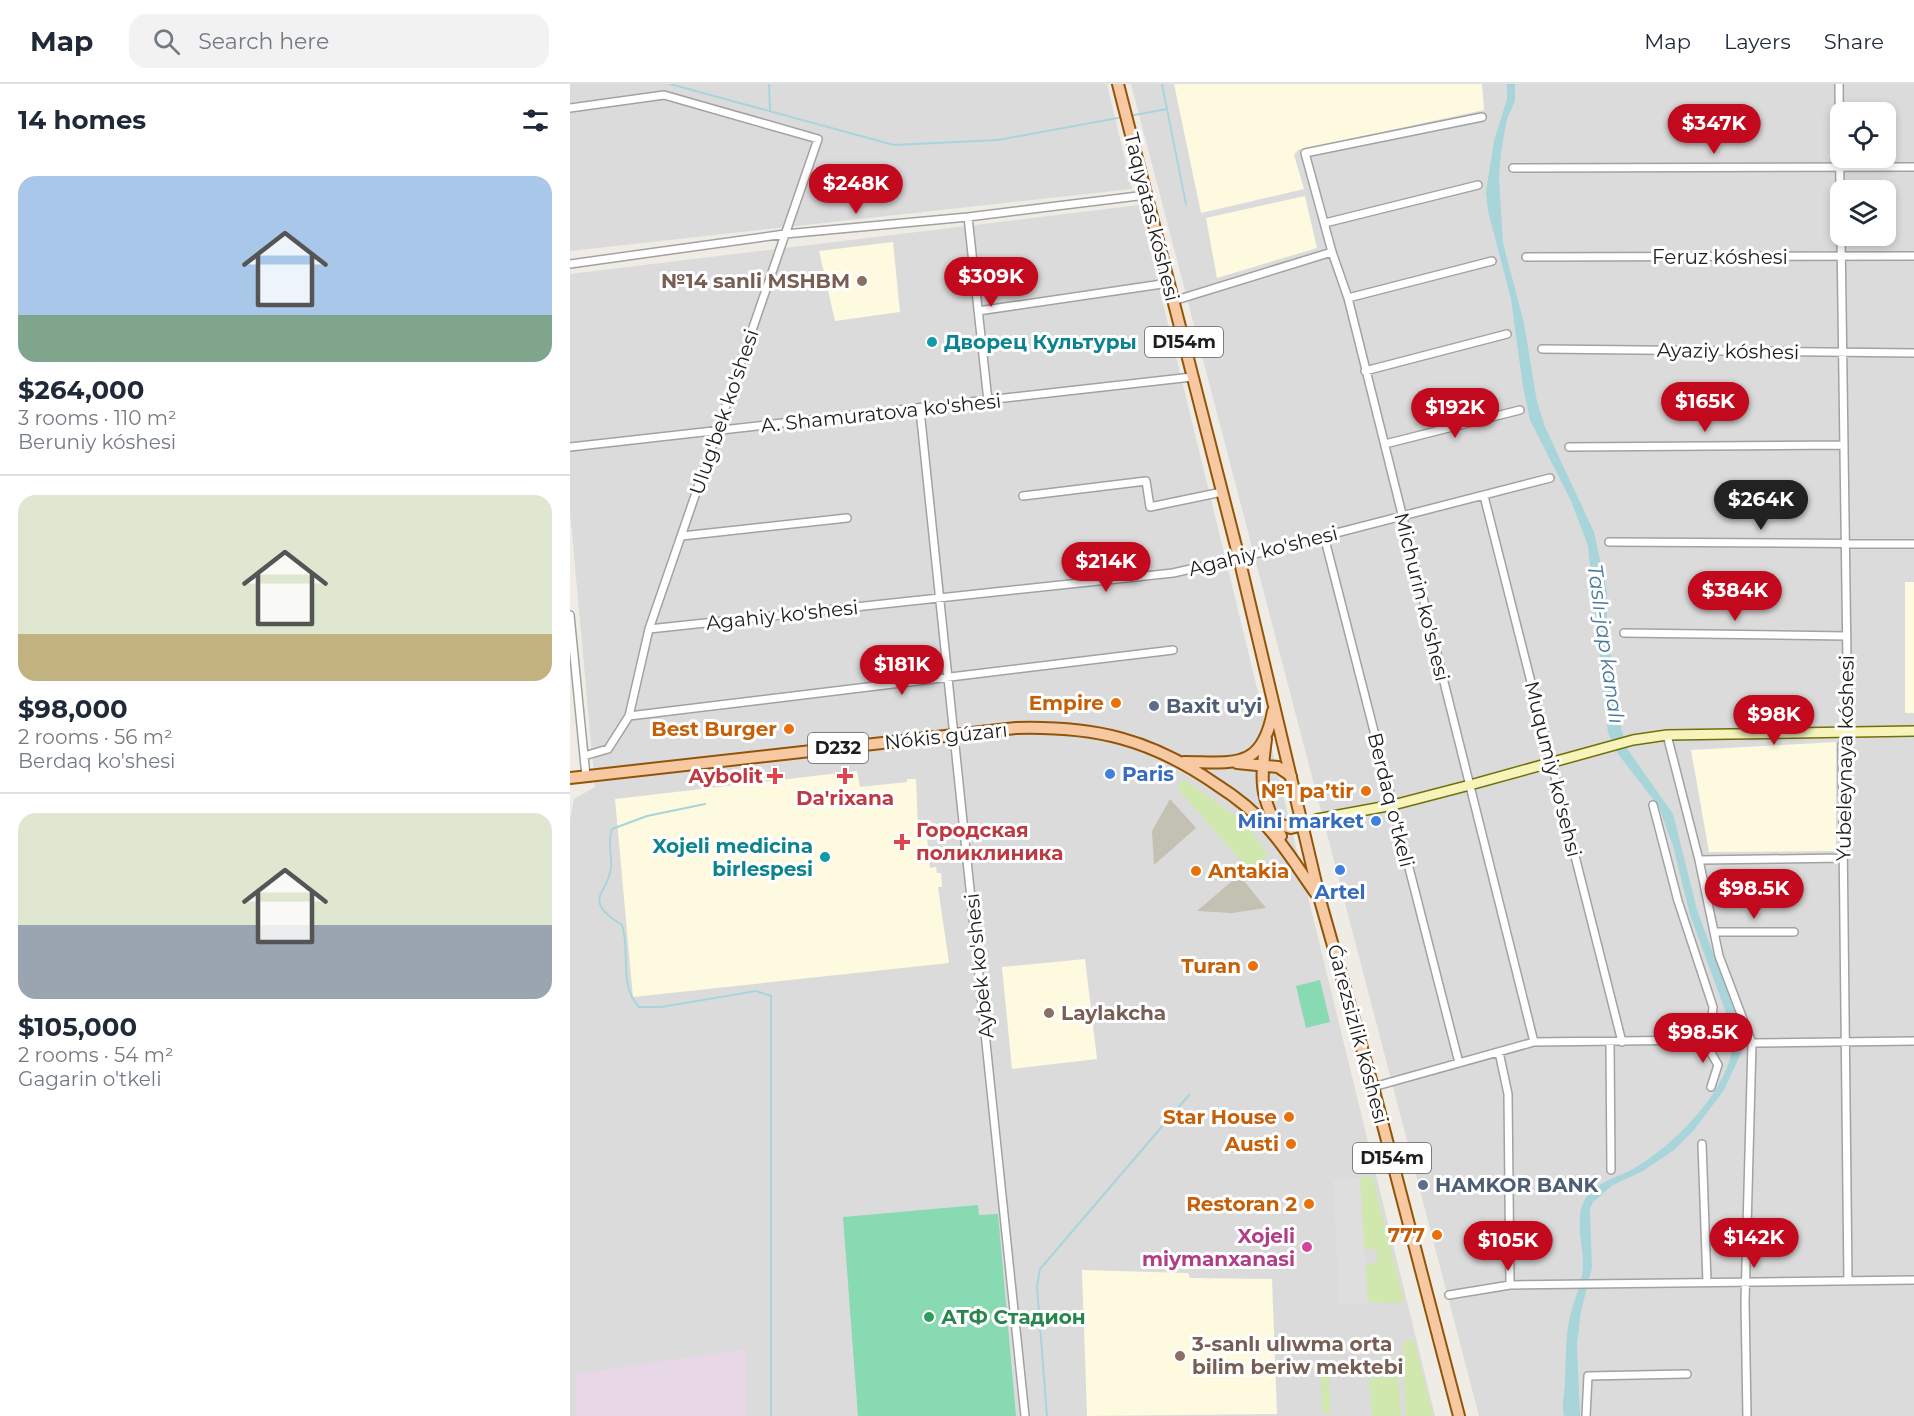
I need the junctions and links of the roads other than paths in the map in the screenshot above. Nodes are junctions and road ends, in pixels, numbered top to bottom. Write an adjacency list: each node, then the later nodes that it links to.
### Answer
1 (1118, 84): 11 (main road, Taqıyatas kóshesi / D154m)
2 (1839, 84): 3 (street)
3 (1839, 102)
4 (570, 108): 14 (street, Ulug'bek ko'shesi)
5 (1482, 117): 13 (street, Michurin ko'shesi)
6 (1830, 167): 9 (street)
7 (1896, 167): 8 (street)
8 (1914, 167)
9 (1513, 168)
10 (1478, 185): 13 (street)
11 (1146, 195): 12 (street); 22 (main road, Taqıyatas kóshesi / D154m)
12 (968, 217): 14 (street); 25 (street)
13 (1325, 224): 16 (street, Michurin ko'shesi)
14 (785, 234): 21 (street); 35 (street, Ulug'bek ko'shesi)
15 (1841, 246): 19 (street, Yubeleynaya kóshesi)
16 (1332, 252): 23 (street, Michurin ko'shesi); 24 (street)
17 (1914, 256): 19 (street, Feruz kóshesi)
18 (1526, 257): 19 (street, Feruz kóshesi)
19 (1842, 257): 28 (street, Yubeleynaya kóshesi)
20 (1492, 261): 23 (street)
21 (570, 264)
22 (1168, 283): 24 (main road, Taqıyatas kóshesi / D154m); 25 (street)
23 (1348, 298): 30 (street, Michurin ko'shesi)
24 (1173, 301): 31 (main road, Taqıyatas kóshesi / D154m)
25 (978, 311): 32 (street)
26 (1507, 334): 30 (street)
27 (1542, 349): 28 (street, Ayaziy kóshesi)
28 (1842, 352): 29 (street, Ayaziy kóshesi); 37 (street, Yubeleynaya kóshesi)
29 (1914, 353)
30 (1365, 371): 36 (street, Michurin ko'shesi)
31 (1192, 377): 32 (street, A. Shamuratova ko'shesi); 41 (main road, Taqıyatas kóshesi / D154m)
32 (988, 401): 33 (street, A. Shamuratova ko'shesi)
33 (920, 410): 35 (street, A. Shamuratova ko'shesi); 52 (street, Aybek ko'shesi)
34 (1520, 410): 36 (street)
35 (719, 431): 38 (street, A. Shamuratova ko'shesi); 46 (street, Ulug'bek ko'shesi)
36 (1384, 444): 44 (street, Michurin ko'shesi)
37 (1842, 445): 39 (street); 50 (street, Yubeleynaya kóshesi)
38 (570, 447)
39 (1569, 447)
40 (1550, 478): 43 (street, Agahiy ko'shesi)
41 (1222, 492): 42 (street); 51 (main road, Taqıyatas kóshesi / D154m)
42 (1023, 496)
43 (1484, 496): 44 (street, Agahiy ko'shesi); 70 (street, Muqumiy ko'sehsi)
44 (1402, 517): 47 (street, Agahiy ko'shesi); 75 (street, Michurin ko'shesi)
45 (848, 518): 46 (street)
46 (682, 536): 54 (street, Ulug'bek ko'shesi)
47 (1324, 536): 51 (street, Agahiy ko'shesi); 76 (street, Berdaq o'tkeli)
48 (1609, 542): 50 (street)
49 (1914, 544): 50 (street)
50 (1846, 545): 56 (street, Yubeleynaya kóshesi)
51 (1239, 558): 52 (street, Agahiy ko'shesi); 60 (main road, D154m)
52 (939, 599): 54 (street, Agahiy ko'shesi); 59 (street, Aybek ko'shesi)
53 (570, 615): 58 (street)
54 (649, 629): 61 (street, Ulug'bek ko'shesi)
55 (1624, 633): 56 (street)
56 (1846, 636): 62 (street, Yubeleynaya kóshesi)
57 (1173, 650): 59 (street)
58 (573, 672): 67 (street)
59 (947, 678): 61 (street); 64 (street, Aybek ko'shesi)
60 (1274, 705): 66 (main road); 73 (main road, D154m)
61 (629, 716): 67 (street, Ulug'bek ko'shesi)
62 (1848, 731): 63 (street); 65 (street); 82 (street, Yubeleynaya kóshesi)
63 (1914, 731)
64 (954, 734): 68 (main road, Nókis gúzarı / D232); 72 (main road, Nókis gúzarı / D232); 107 (street, Aybek ko'shesi)
65 (1667, 735): 70 (street); 83 (street)
66 (1266, 739): 69 (main road); 71 (main road)
67 (584, 756): 72 (street)
68 (1184, 762): 69 (main road); 78 (main road, D232)
69 (1232, 763): 71 (main road)
70 (1551, 764): 75 (street); 92 (street, Muqumiy ko'sehsi)
71 (1262, 765): 73 (main road); 79 (main road)
72 (586, 776): 74 (main road, Nókis gúzarı / D232)
73 (1291, 776): 80 (main road, D154m)
74 (570, 778)
75 (1470, 785): 76 (street); 90 (street, Michurin ko'shesi)
76 (1393, 805): 80 (street); 95 (street, Berdaq o'tkeli)
77 (1653, 805): 87 (street)
78 (1249, 809): 79 (main road, D232); 81 (main road, D232)
79 (1274, 823): 80 (main road, D232); 81 (main road)
80 (1304, 825): 84 (main road, Ǵarezsizlik kóshesi / D154m)
81 (1289, 854): 84 (main road, D232)
82 (1843, 858): 83 (street); 88 (street, Yubeleynaya kóshesi)
83 (1699, 860): 85 (street)
84 (1320, 900): 97 (main road, Ǵarezsizlik kóshesi / D154m)
85 (1715, 932): 86 (street); 93 (street)
86 (1794, 932)
87 (1704, 1040): 92 (street); 96 (street)
88 (1846, 1041): 89 (street); 93 (street); 101 (street, Yubeleynaya kóshesi)
89 (1914, 1041)
90 (1534, 1042): 91 (street); 94 (street)
91 (1610, 1042): 92 (street); 99 (street)
92 (1622, 1042)
93 (1752, 1043): 103 (street)
94 (1499, 1052): 95 (street); 104 (street)
95 (1459, 1063): 97 (street)
96 (1711, 1087)
97 (1373, 1088): 108 (main road, Ǵarezsizlik kóshesi / D154m)
98 (1702, 1144): 102 (street)
99 (1611, 1170)
100 (1914, 1280): 101 (street)
101 (1848, 1281): 103 (street)
102 (1707, 1282): 103 (street); 104 (street)
103 (1748, 1282): 110 (street)
104 (1510, 1285): 105 (street)
105 (1449, 1295)
106 (1687, 1374): 109 (street)
107 (1025, 1416)
108 (1459, 1416)
109 (1586, 1416)
110 (1747, 1416)

